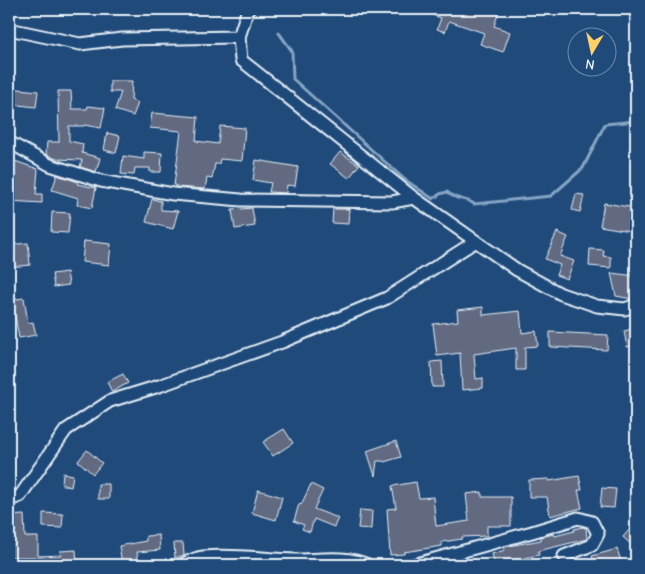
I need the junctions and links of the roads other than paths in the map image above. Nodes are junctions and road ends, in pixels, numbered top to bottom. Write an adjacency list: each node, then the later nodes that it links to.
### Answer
1 (248, 9): 3 (street)
2 (9, 29): 3 (street)
3 (239, 37): 5 (street)
4 (9, 142): 5 (street)
5 (414, 198): 6 (street)
6 (476, 241): 7 (street); 8 (street)
7 (636, 305)
8 (9, 500)
9 (564, 556): 13 (street)
10 (354, 563): 11 (street); 12 (street)
11 (182, 565)
12 (368, 565)
13 (412, 565)

